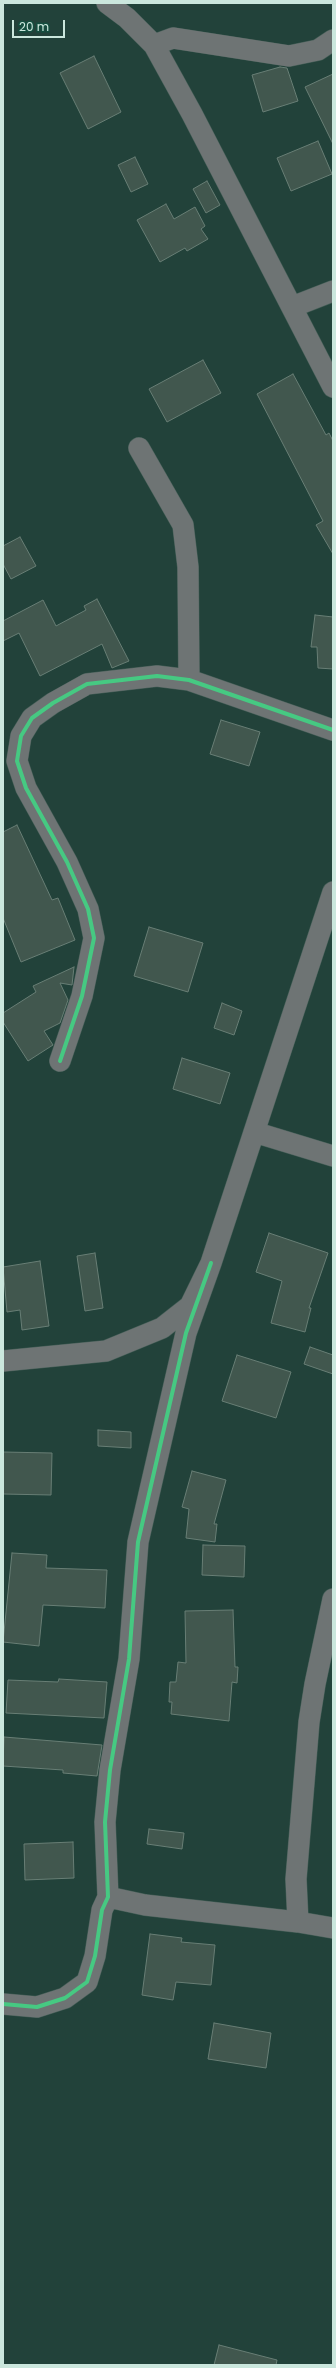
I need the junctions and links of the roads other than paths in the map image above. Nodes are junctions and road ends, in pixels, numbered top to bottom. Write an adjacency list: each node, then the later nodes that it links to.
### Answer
1 (107, 3): 3 (street)
2 (333, 40): 3 (street)
3 (154, 45): 5 (street)
4 (333, 291): 5 (street)
5 (292, 307): 6 (street)
6 (333, 387)
7 (139, 448): 8 (street)
8 (189, 680): 9 (street); 11 (street)
9 (333, 730)
10 (333, 892): 12 (street)
11 (60, 1061)
12 (254, 1132): 13 (street); 14 (street)
13 (333, 1156)
14 (211, 1264): 15 (street); 17 (street)
15 (3, 1361)
16 (333, 1600): 18 (street)
17 (108, 1897): 18 (street); 20 (street)
18 (298, 1922): 19 (street)
19 (333, 1928)
20 (3, 2004)

